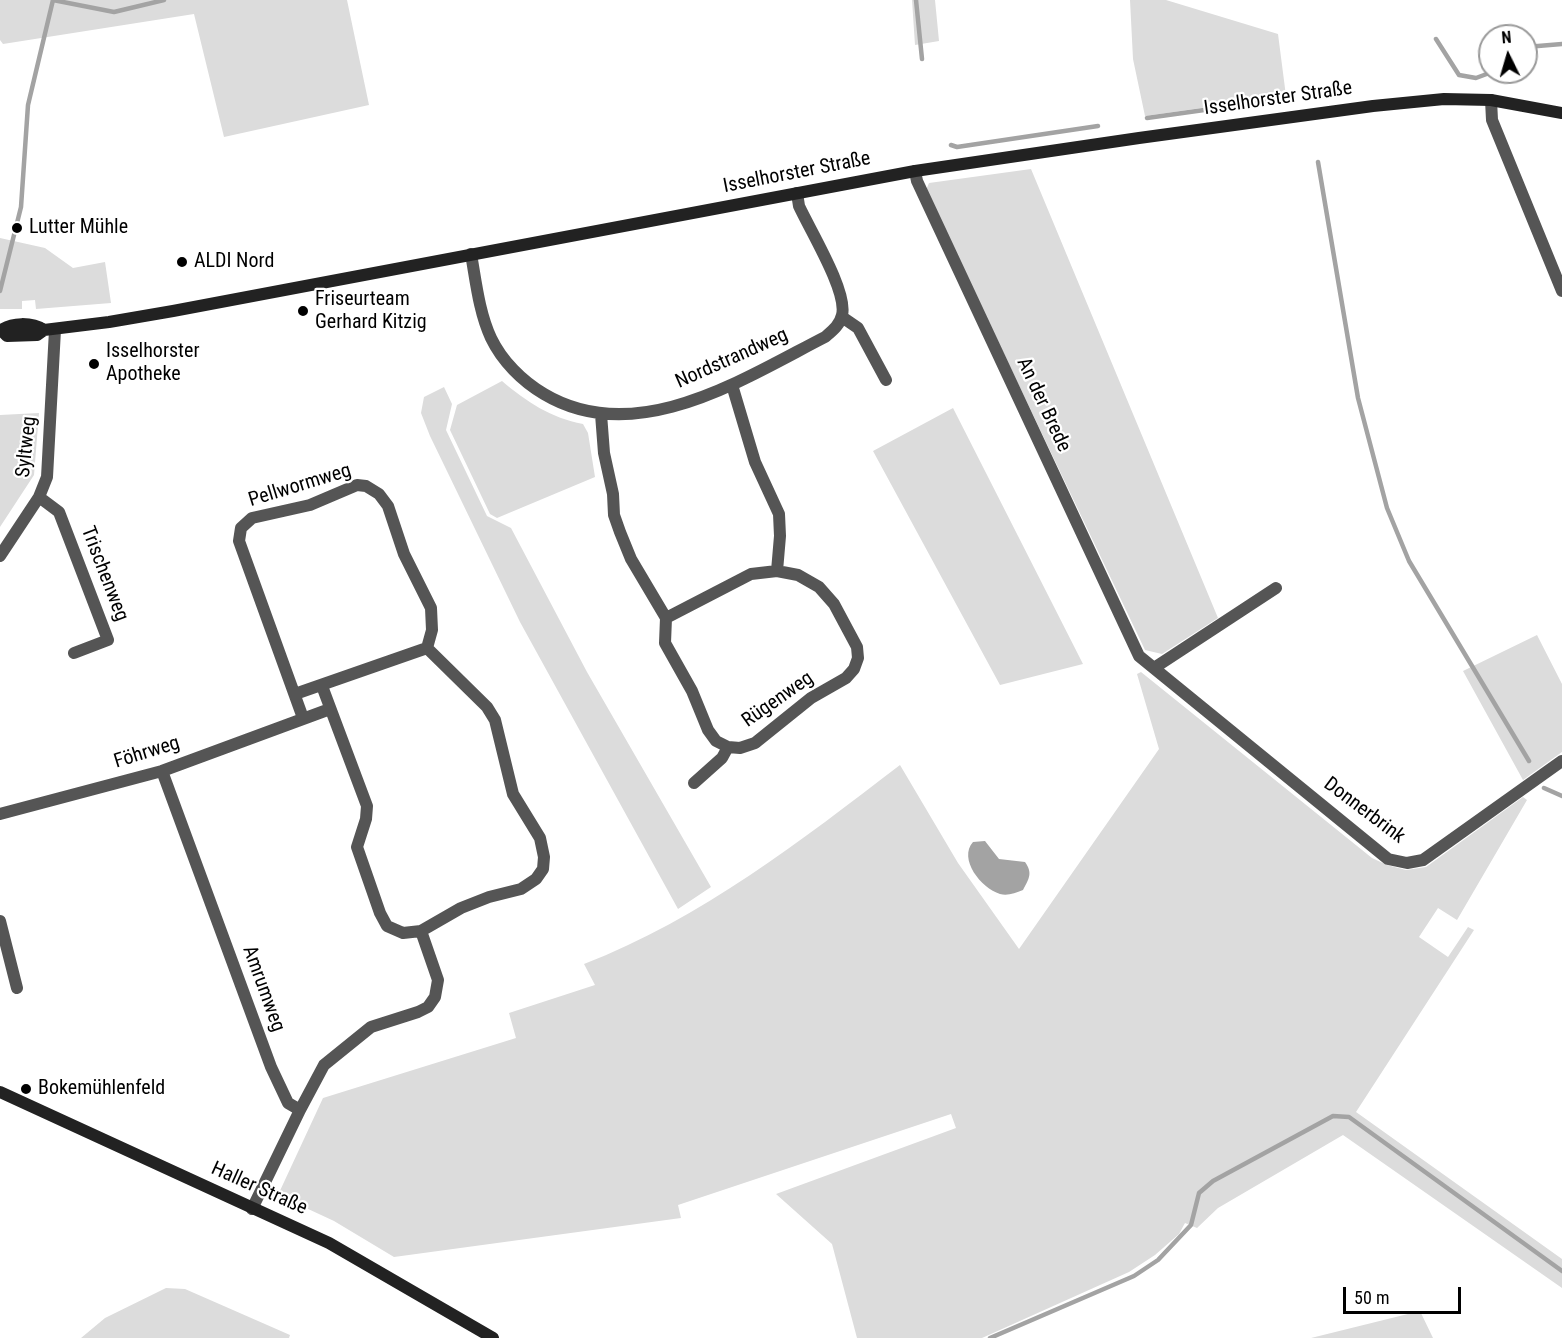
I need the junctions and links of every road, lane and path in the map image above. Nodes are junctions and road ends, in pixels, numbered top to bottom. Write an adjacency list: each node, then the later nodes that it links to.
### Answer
1 (1491, 100): 2 (street, Isselhorster Straße); 3 (street, Isselhorster Straße); 6 (street)
2 (1562, 113)
3 (915, 171): 4 (street, Isselhorster Straße); 20 (street, An der Brede)
4 (797, 193): 5 (street, Isselhorster Straße); 7 (street)
5 (471, 254): 9 (street, Isselhorster Straße); 12 (street, Nordstrandweg)
6 (1562, 291)
7 (842, 317): 10 (street); 11 (street, Nordstrandweg)
8 (0, 330): 9 (street, Isselhorster Straße)
9 (50, 330): 13 (street, Syltweg)
10 (886, 380)
11 (732, 385): 12 (street, Nordstrandweg); 15 (street)
12 (601, 414): 17 (street, Rügenweg)
13 (39, 496): 14 (street, Syltweg); 19 (street, Trischenweg)
14 (0, 556)
15 (777, 571): 17 (street, Rügenweg); 26 (street, Rügenweg)
16 (1276, 588): 21 (street)
17 (666, 618): 26 (street, Rügenweg)
18 (427, 648): 22 (street); 23 (street, Pellwormweg); 32 (street)
19 (74, 653)
20 (1139, 656): 21 (street, Donnerbrink)
21 (1154, 668): 27 (street, Donnerbrink)
22 (322, 686): 23 (street); 24 (street)
23 (295, 694): 25 (street, Pellwormweg)
24 (330, 709): 25 (street); 32 (street)
25 (303, 718): 28 (street, Föhrweg)
26 (728, 747): 29 (street)
27 (1562, 761)
28 (162, 771): 30 (street, Föhrweg); 35 (street, Amrumweg)
29 (694, 783)
30 (0, 814)
31 (0, 921): 33 (street)
32 (421, 931): 35 (street)
33 (17, 988)
34 (0, 1092): 36 (street, Haller Straße)
35 (300, 1110): 36 (street)
36 (252, 1209): 37 (street, Haller Straße)
37 (493, 1338)

